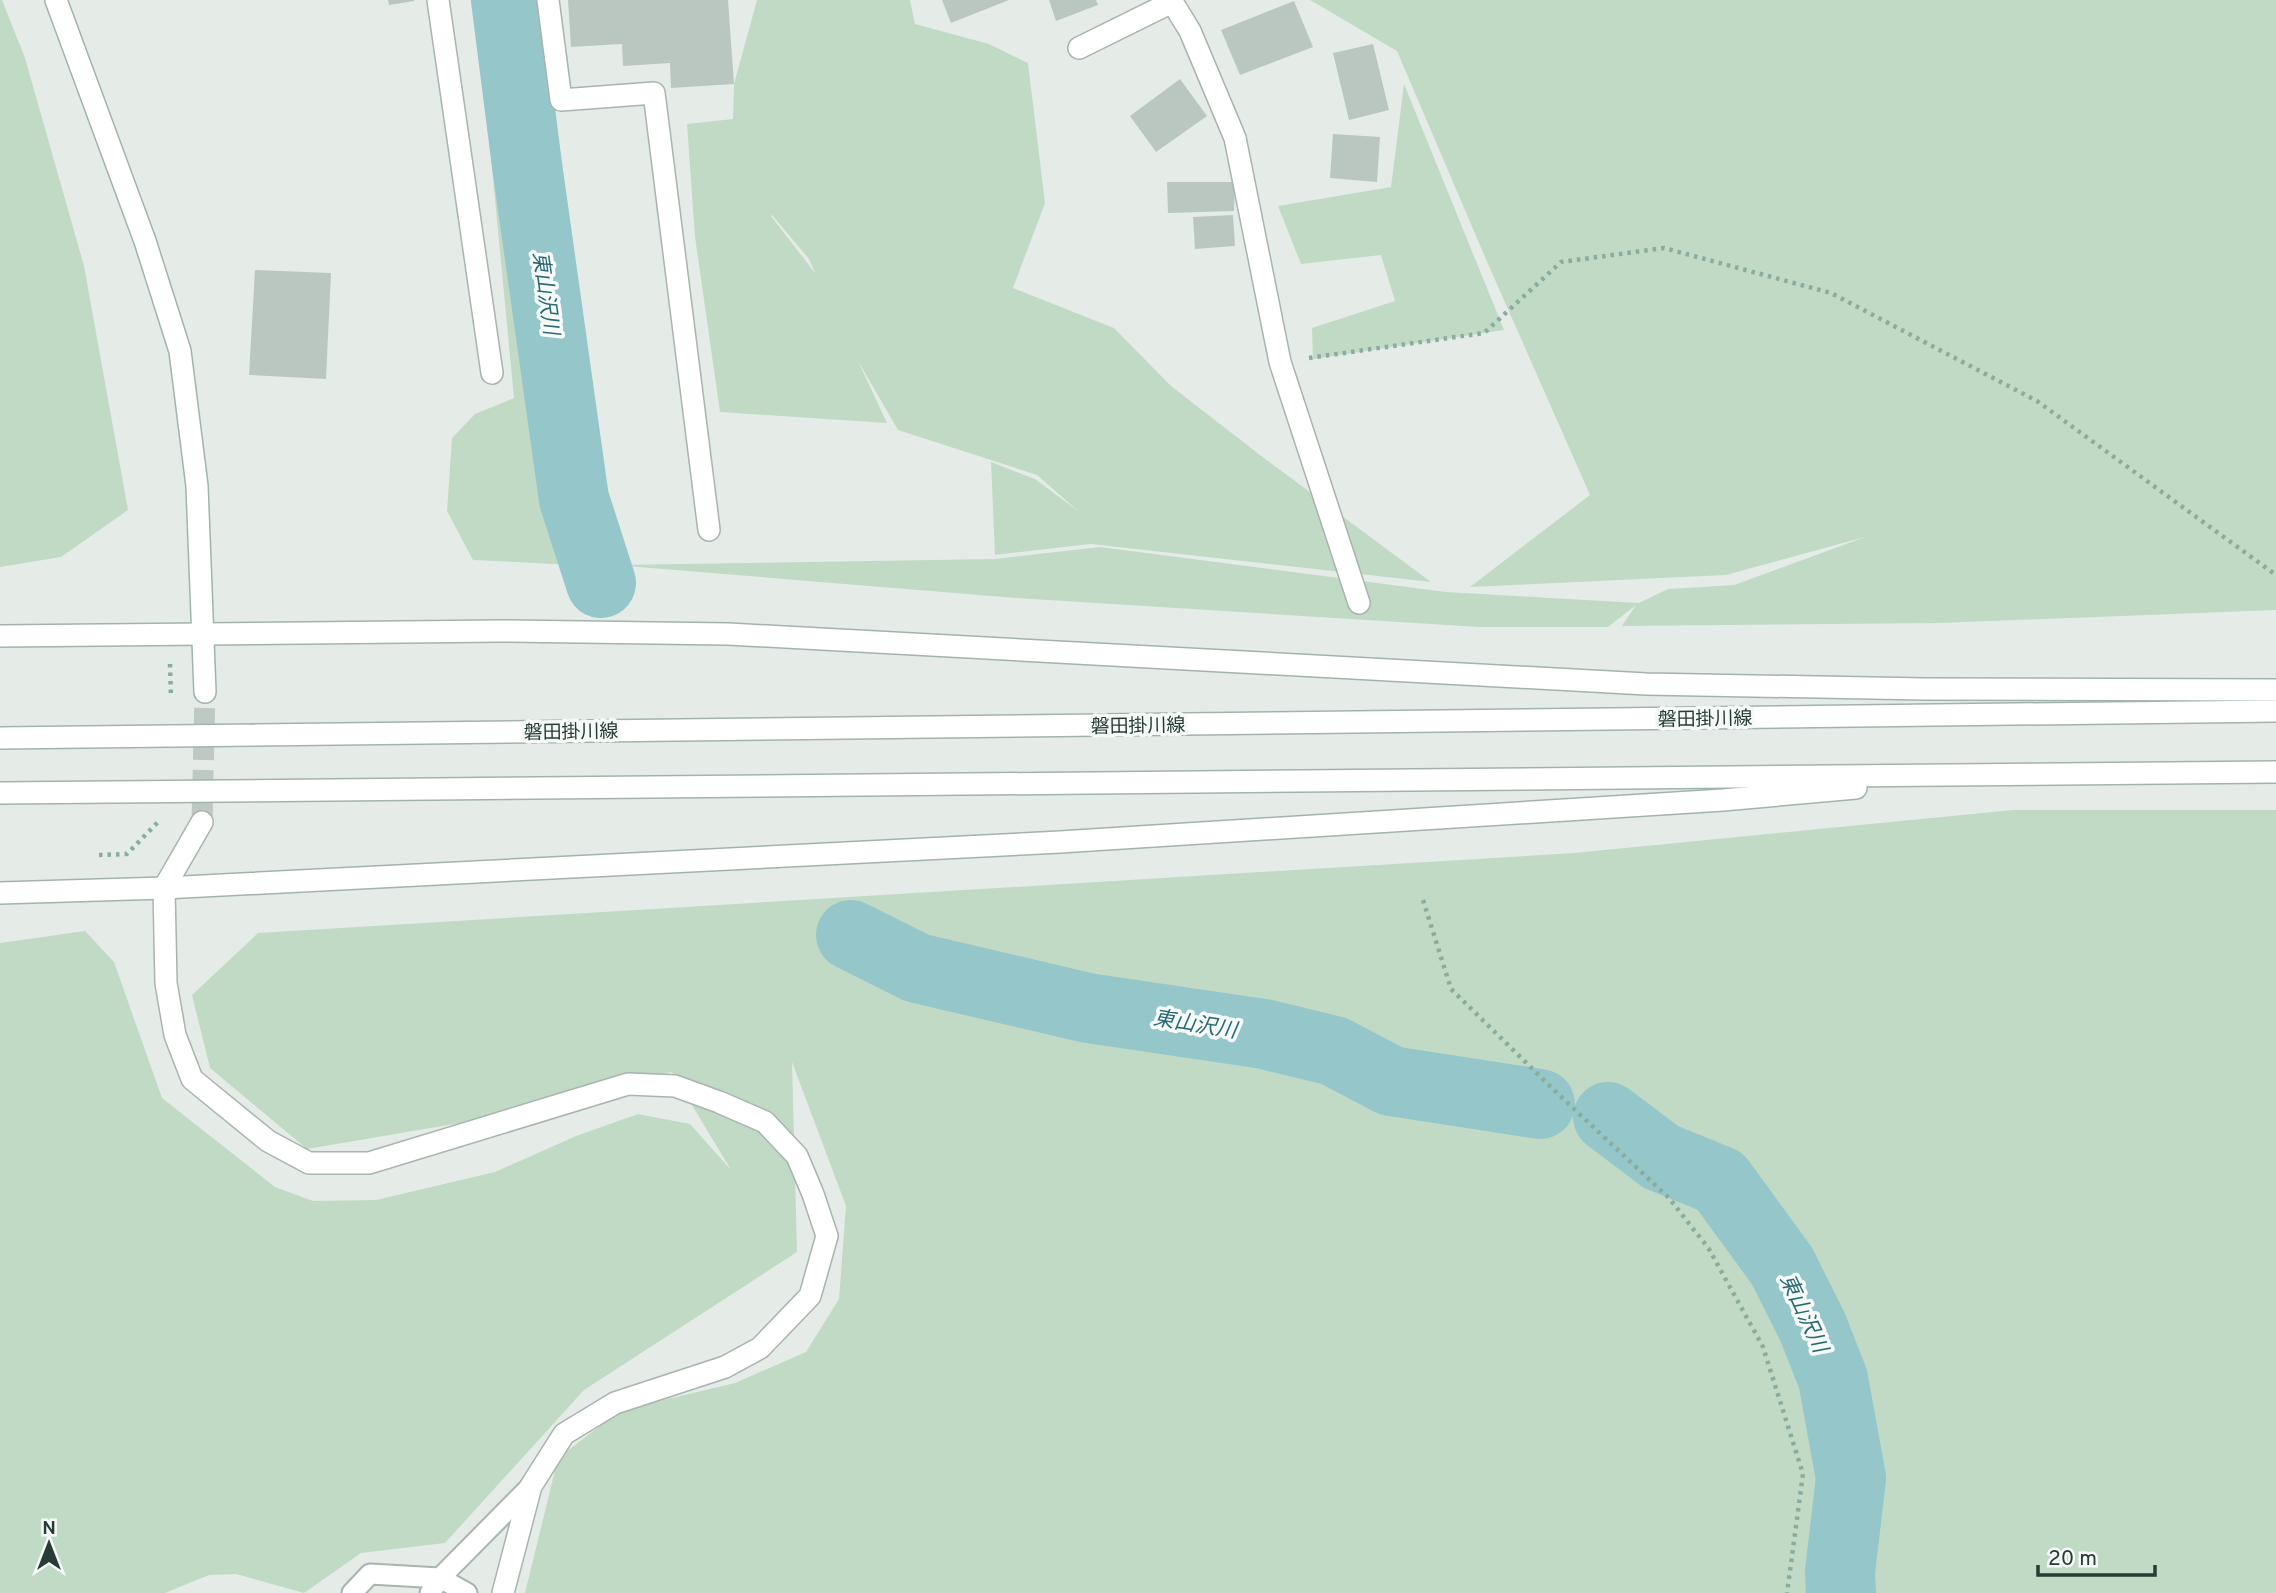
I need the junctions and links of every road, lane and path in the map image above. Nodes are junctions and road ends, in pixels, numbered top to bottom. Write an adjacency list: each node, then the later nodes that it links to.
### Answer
1 (56, 0): 12 (main road)
2 (438, 0): 7 (main road)
3 (548, 0): 8 (main road)
4 (1171, 1): 5 (main road); 6 (main road)
5 (1079, 48)
6 (1280, 362): 9 (path); 10 (main road)
7 (492, 373)
8 (709, 530)
9 (2276, 575)
10 (1359, 603)
11 (169, 634): 12 (main road); 13 (main road); 16 (path)
12 (202, 634): 14 (main road); 15 (main road)
13 (0, 636)
14 (2276, 690)
15 (205, 692)
16 (170, 698)
17 (2276, 711): 18 (main road, 磐田掛川線)
18 (0, 738)
19 (2276, 772): 20 (main road)
20 (2001, 774): 21 (main road); 25 (main road)
21 (0, 793)
22 (158, 821): 24 (path)
23 (202, 822): 25 (main road)
24 (99, 855)
25 (164, 888): 26 (main road); 28 (main road)
26 (0, 893)
27 (1423, 900): 33 (path)
28 (531, 1486): 29 (lane); 32 (main road)
29 (435, 1586): 30 (lane); 31 (lane)
30 (352, 1593)
31 (467, 1593)
32 (502, 1593)
33 (1787, 1593)

